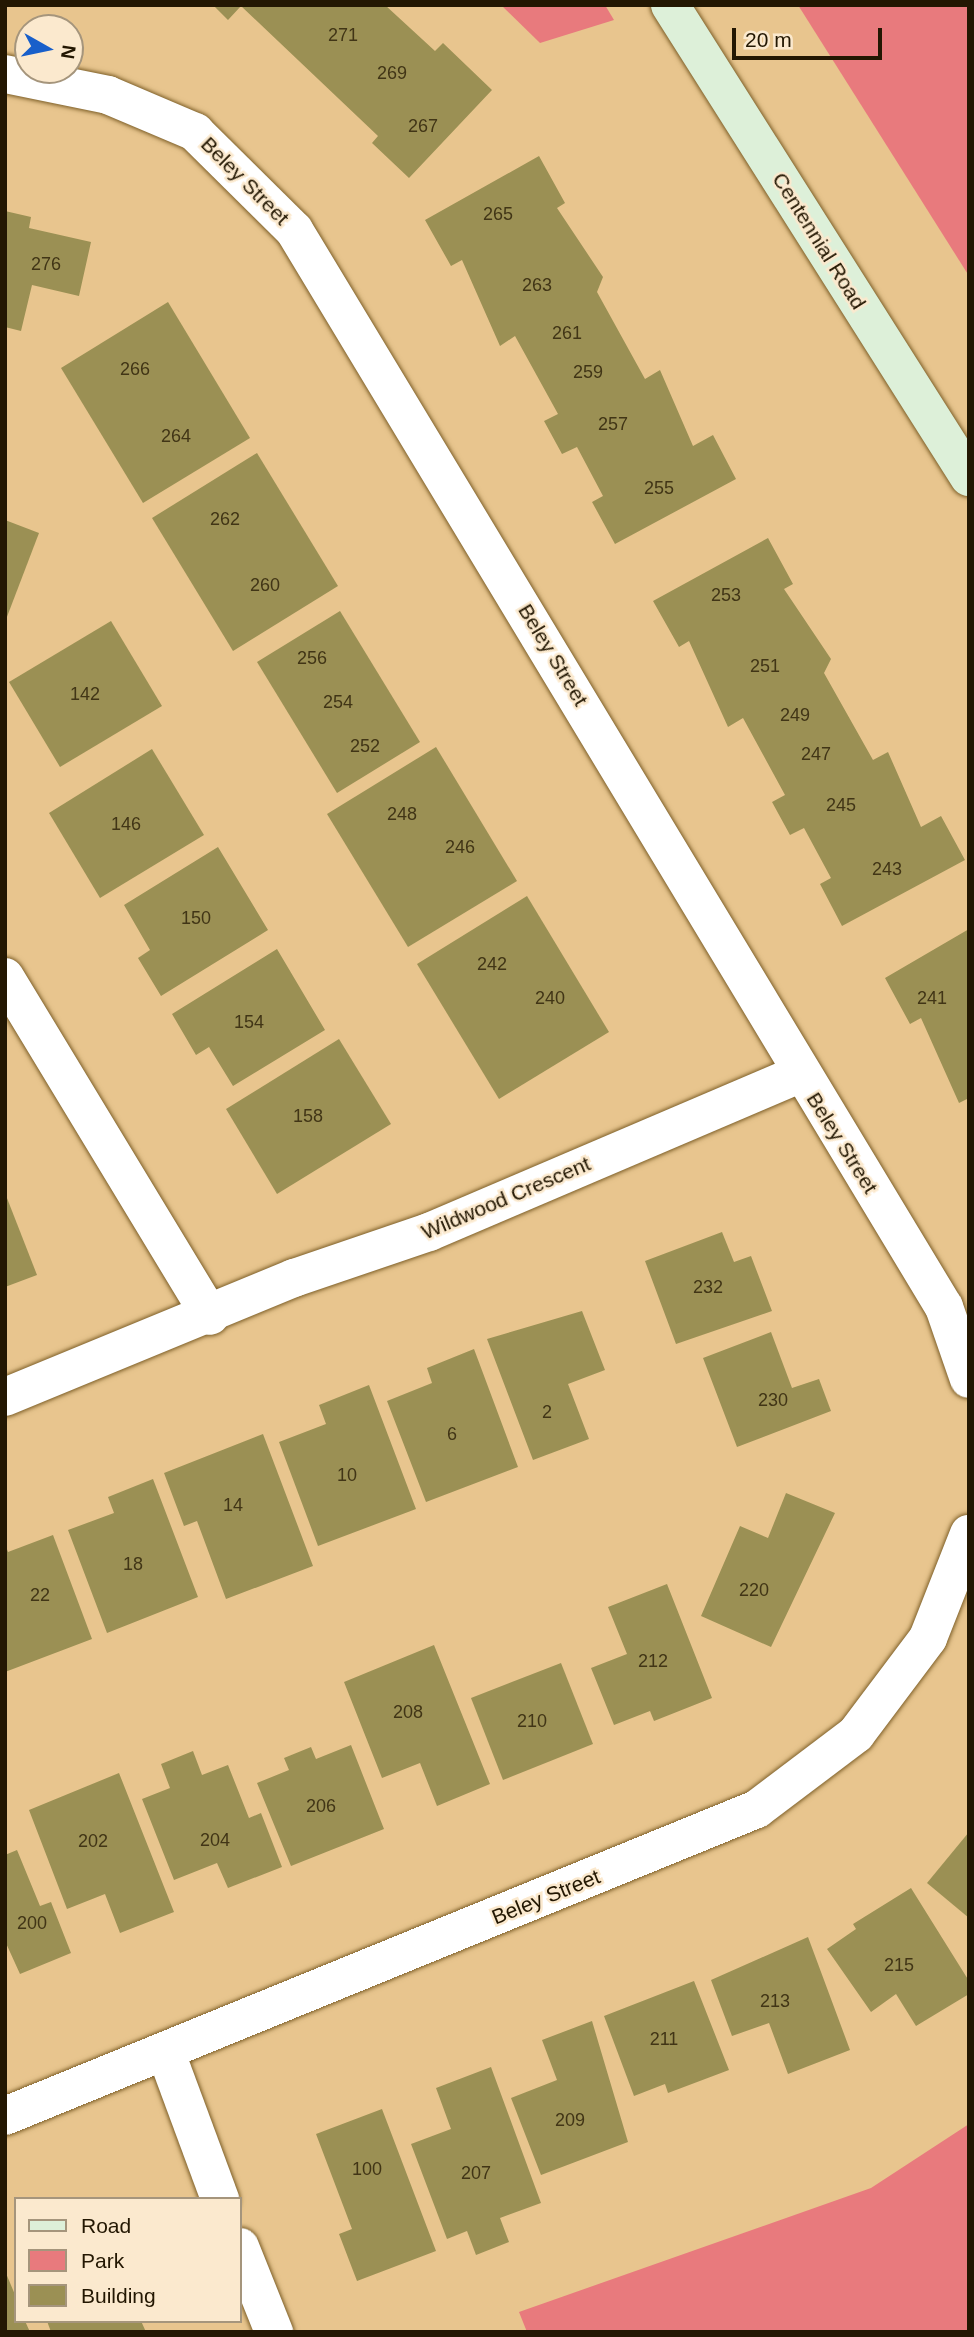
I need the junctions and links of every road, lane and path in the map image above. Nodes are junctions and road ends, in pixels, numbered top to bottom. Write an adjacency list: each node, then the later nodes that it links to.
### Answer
1 (670, 5): 3 (main road, Centennial Road)
2 (5, 74): 5 (street, Beley Street)
3 (969, 477)
4 (5, 977): 6 (street)
5 (799, 1074): 6 (street, Wildwood Crescent); 7 (street, Beley Street)
6 (211, 1316): 8 (street, Wildwood Crescent)
7 (969, 1378)
8 (5, 1397)
9 (969, 1534): 10 (street, Beley Street)
10 (166, 2053): 11 (street, Beley Street); 12 (street)
11 (5, 2116)
12 (219, 2197)
13 (242, 2252): 14 (street)
14 (274, 2332)

